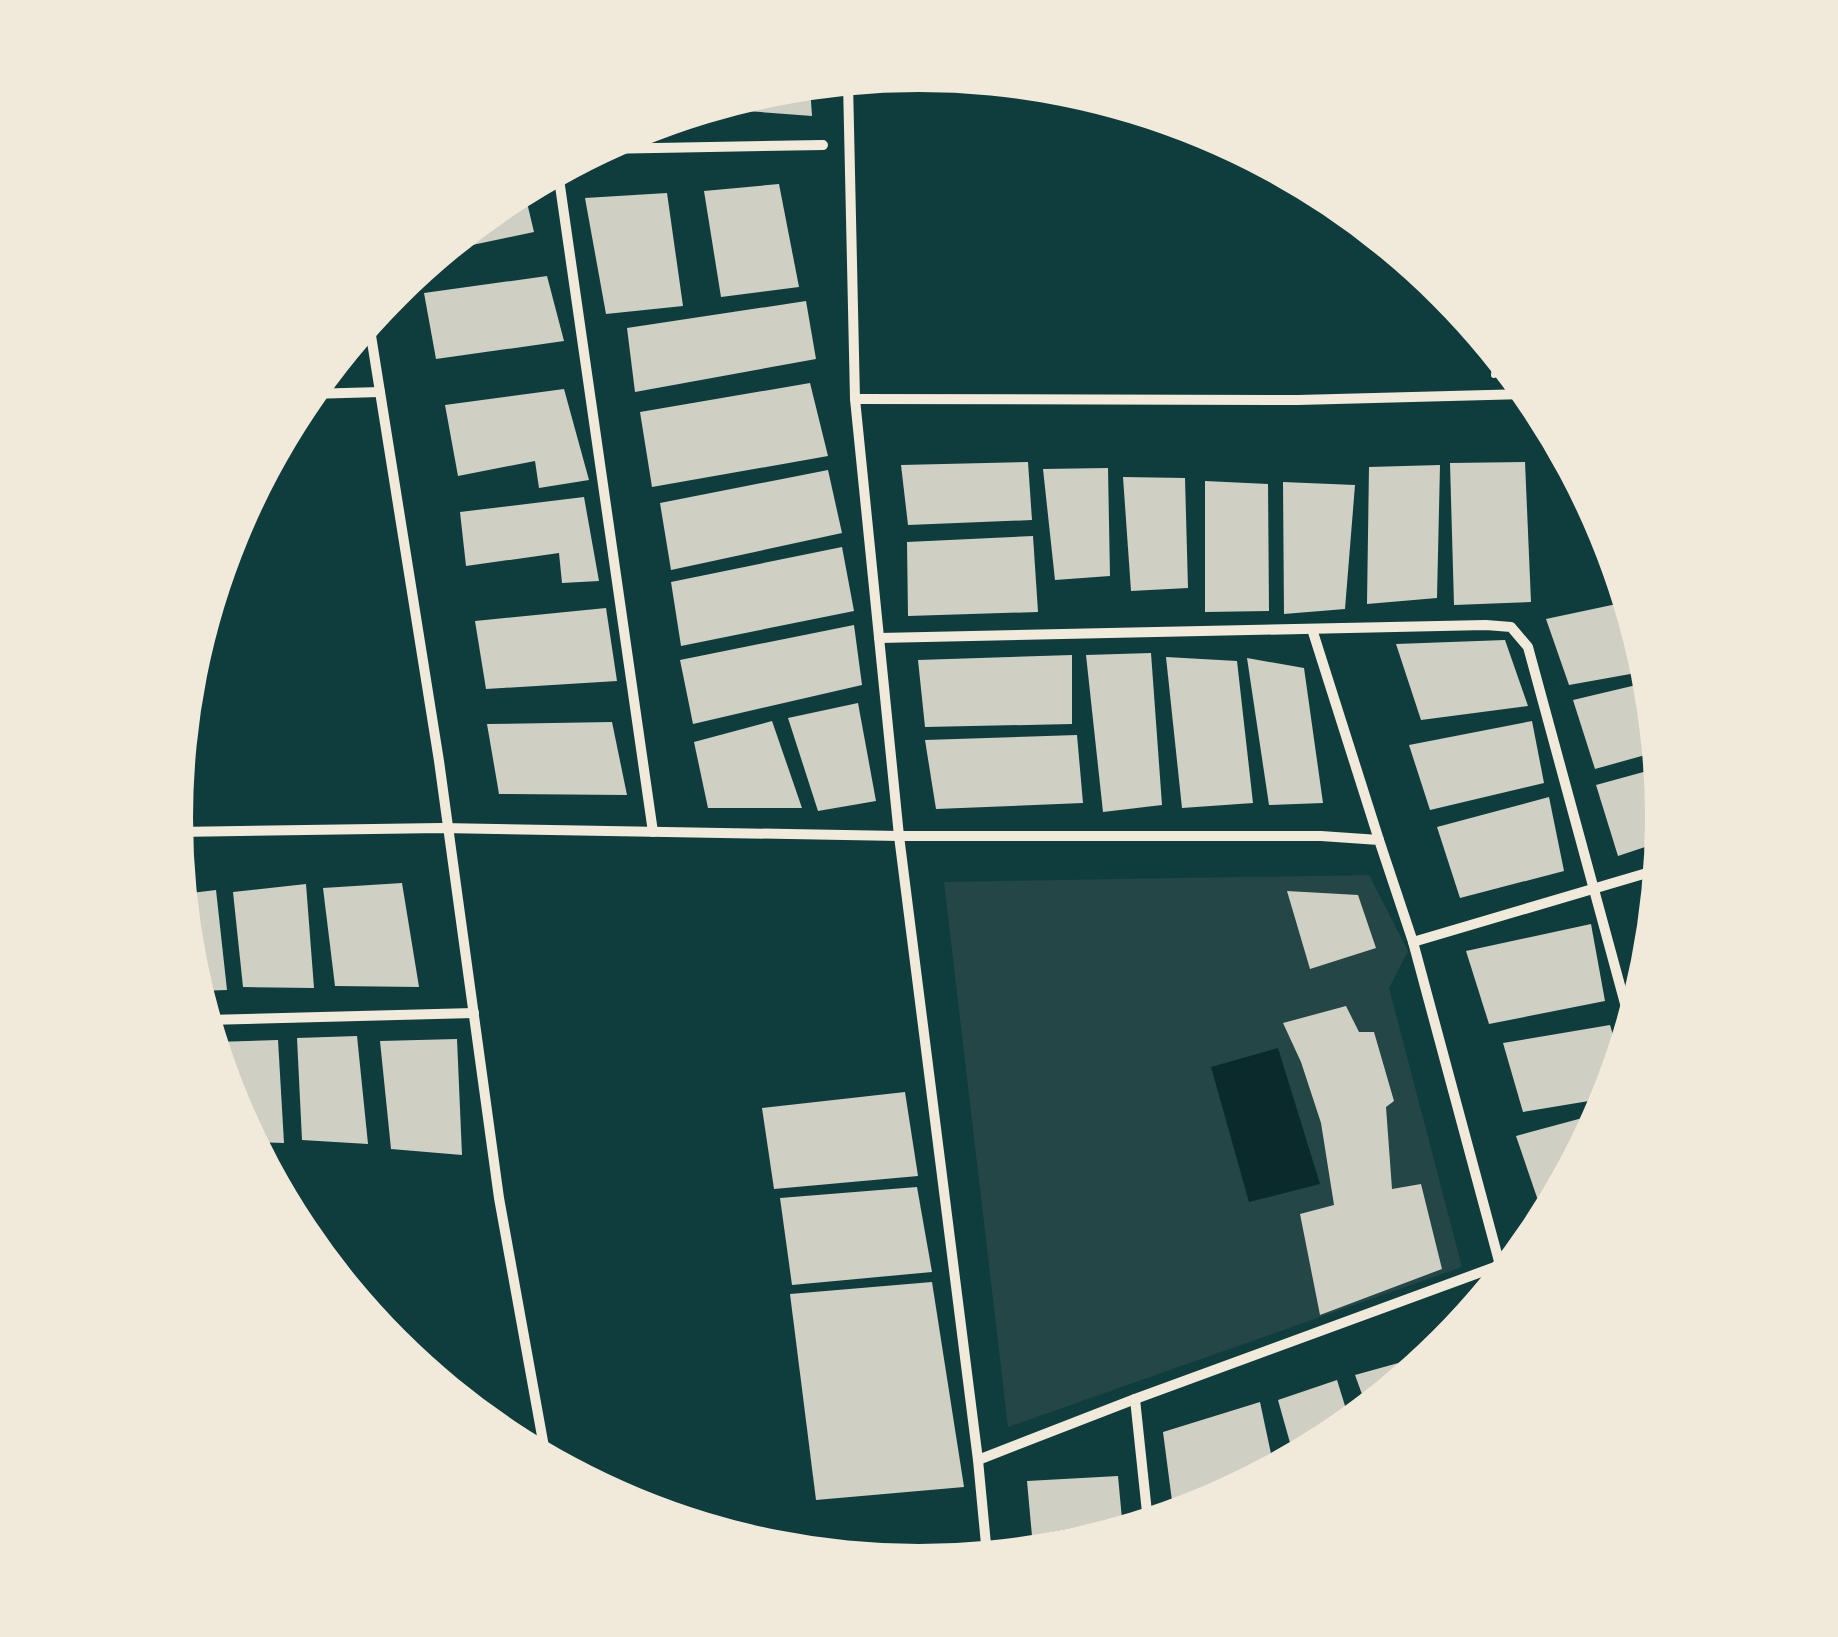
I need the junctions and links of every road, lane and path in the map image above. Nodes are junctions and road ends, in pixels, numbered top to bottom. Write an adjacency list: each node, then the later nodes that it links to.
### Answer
1 (848, 96): 9 (street)
2 (822, 145): 3 (street)
3 (640, 148)
4 (560, 188): 14 (street)
5 (372, 341): 6 (street)
6 (380, 392): 7 (street); 12 (street)
7 (331, 393)
8 (1508, 395): 9 (street)
9 (855, 400): 11 (street)
10 (1312, 629): 11 (street); 16 (street); 18 (street)
11 (879, 638): 15 (street)
12 (446, 828): 13 (street); 14 (street); 21 (street)
13 (194, 832)
14 (653, 832): 15 (street)
15 (899, 836): 16 (street); 27 (street)
16 (1379, 840): 19 (street)
17 (1642, 875): 18 (street)
18 (1594, 890): 19 (street); 20 (street)
19 (1413, 942): 23 (street)
20 (1623, 995)
21 (474, 1013): 22 (street); 26 (street)
22 (222, 1020)
23 (1498, 1256)
24 (1487, 1270): 25 (street)
25 (1135, 1399): 27 (street); 28 (street)
26 (542, 1438)
27 (978, 1460): 29 (street)
28 (1146, 1508)
29 (986, 1541)

